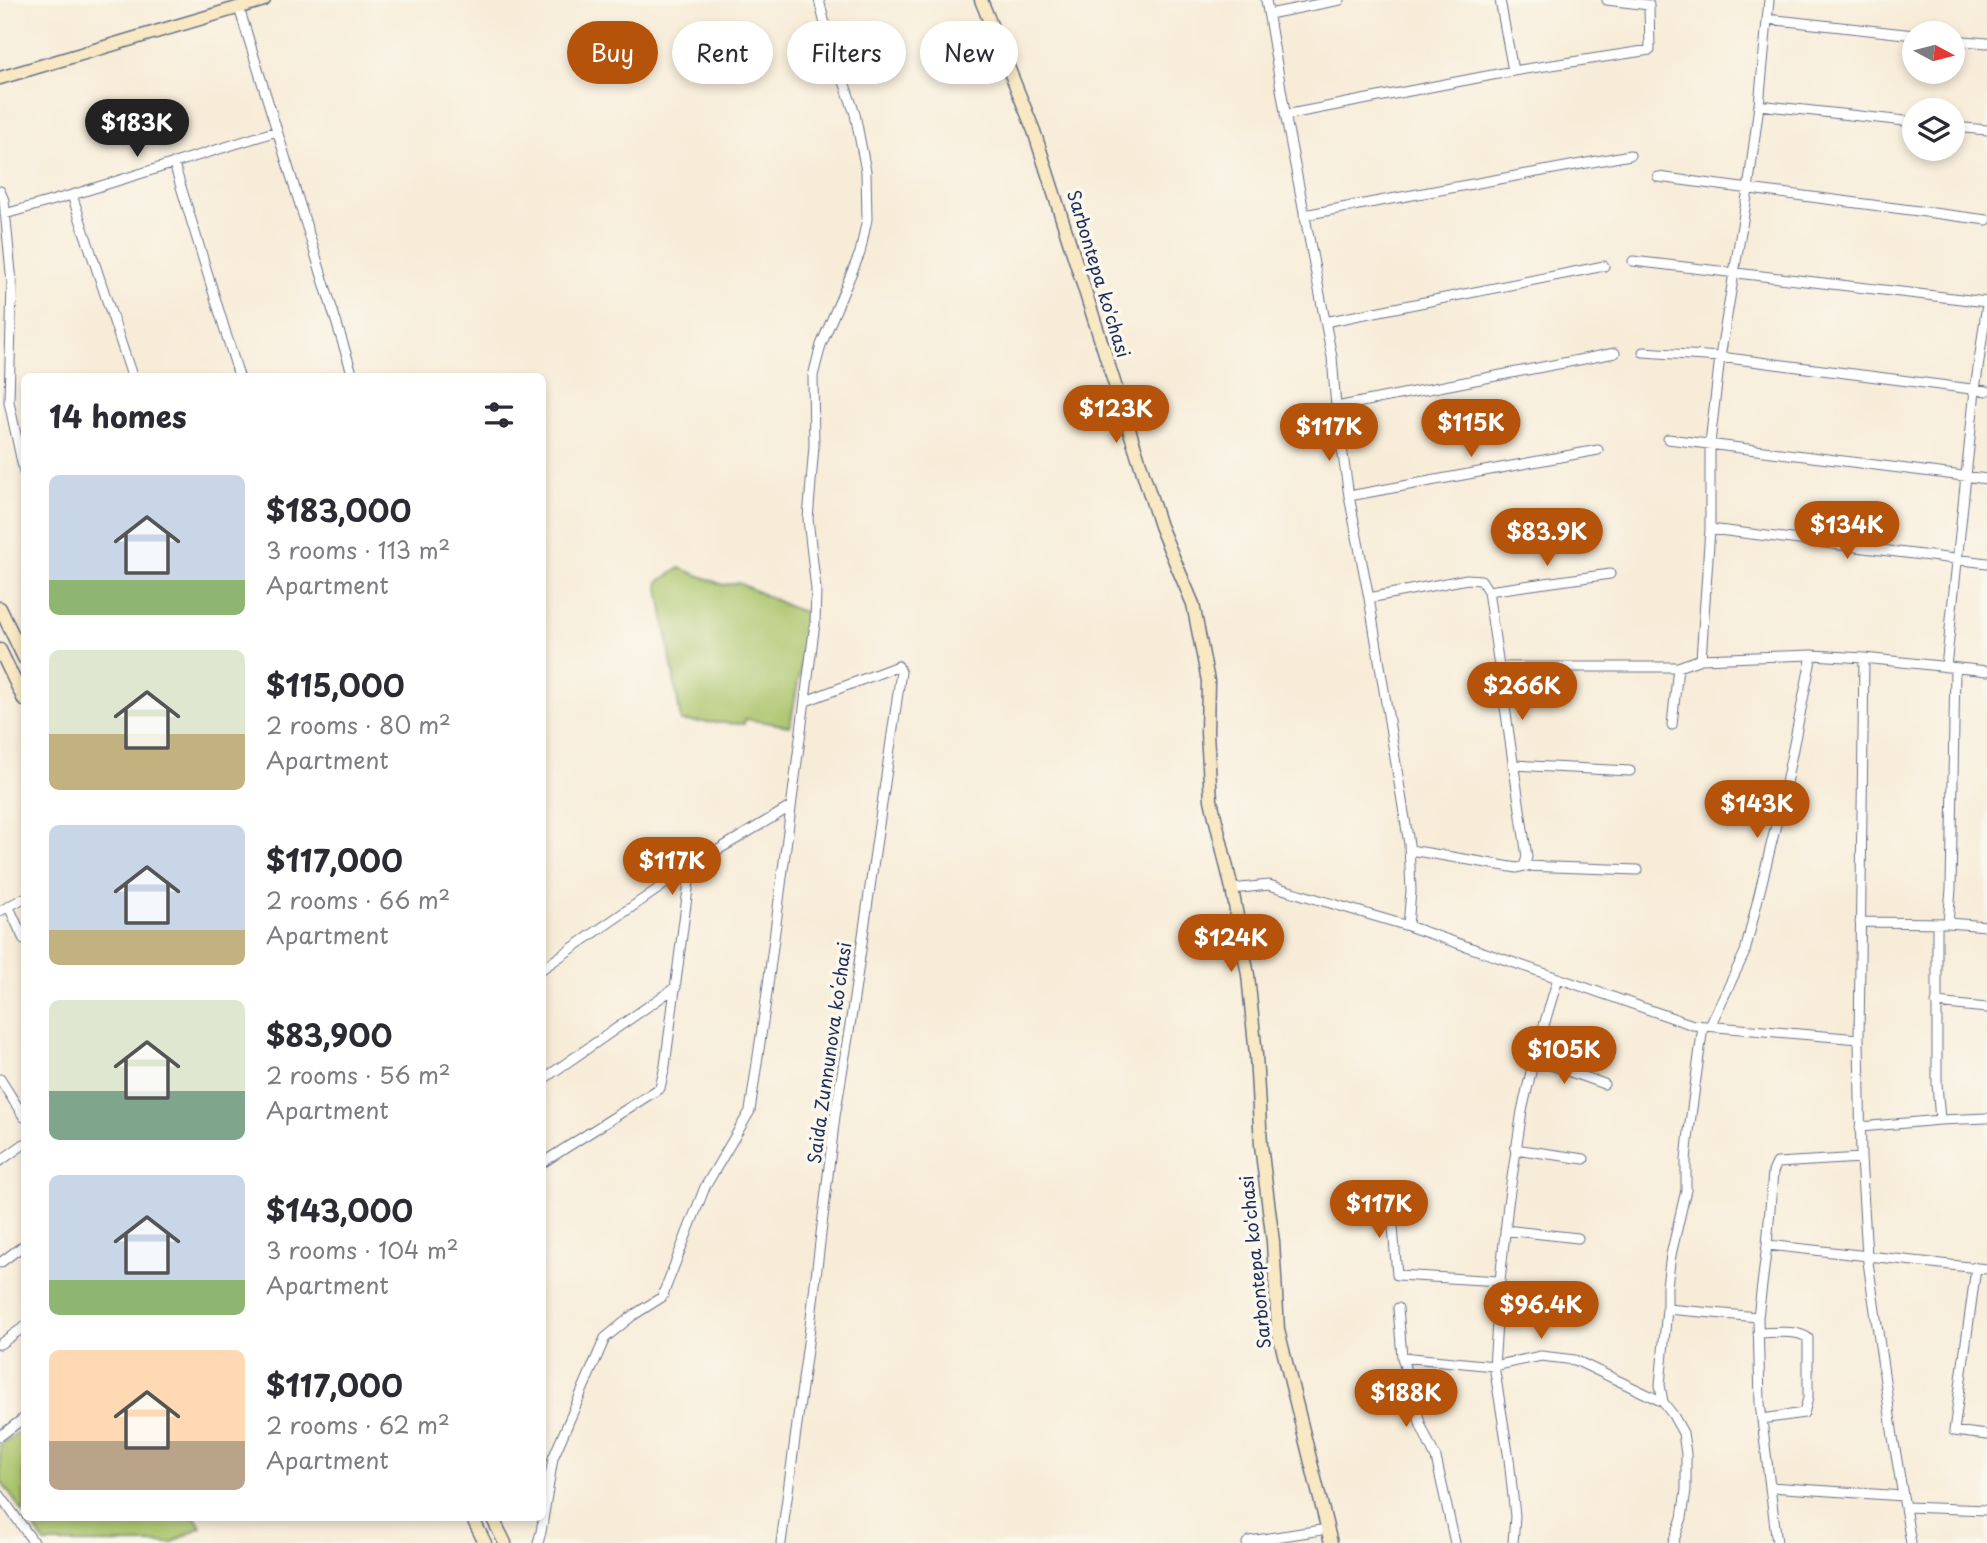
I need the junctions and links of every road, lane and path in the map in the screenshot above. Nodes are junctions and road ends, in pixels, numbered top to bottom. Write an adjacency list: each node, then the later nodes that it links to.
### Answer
1 (264, 0): 9 (street)
2 (819, 0): 70 (street)
3 (981, 0): 79 (street, Sarbontepa ko'chasi)
4 (1266, 0): 10 (street)
5 (1340, 0): 10 (street)
6 (1500, 0): 15 (street)
7 (1608, 0): 15 (street)
8 (1769, 0): 11 (street)
9 (239, 8): 16 (street); 22 (street)
10 (1269, 14): 18 (street)
11 (1767, 19): 12 (street); 17 (street)
12 (1902, 34)
13 (1965, 41): 14 (street)
14 (1987, 43)
15 (1513, 71): 18 (street)
16 (0, 78)
17 (1759, 105): 19 (street); 26 (street)
18 (1285, 115): 30 (street)
19 (1902, 121)
20 (1965, 128): 21 (street)
21 (1987, 130)
22 (277, 131): 24 (street); 42 (street)
23 (1630, 155): 30 (street)
24 (174, 164): 28 (street); 41 (street)
25 (1658, 177): 26 (street)
26 (1748, 190): 31 (street); 34 (street)
27 (0, 191): 29 (street)
28 (72, 195): 29 (street); 40 (street)
29 (5, 214): 49 (street)
30 (1304, 215): 36 (street)
31 (1987, 220)
32 (1633, 261): 34 (street)
33 (1604, 266): 36 (street)
34 (1735, 272): 35 (street); 39 (street)
35 (1987, 303): 43 (street)
36 (1325, 322): 45 (street)
37 (1643, 352): 39 (street)
38 (1615, 353): 45 (street)
39 (1720, 357): 43 (street); 47 (street)
40 (131, 373)
41 (238, 373)
42 (352, 373)
43 (1975, 390): 44 (street); 50 (street)
44 (1987, 391)
45 (1336, 407): 52 (street)
46 (1668, 439): 47 (street)
47 (1710, 443): 50 (street); 53 (street)
48 (1598, 450): 52 (street)
49 (21, 458)
50 (1966, 477): 51 (street); 54 (street)
51 (1987, 479)
52 (1349, 496): 58 (street)
53 (1710, 529): 54 (street); 64 (street)
54 (1956, 559): 55 (street); 67 (street)
55 (1987, 563)
56 (1609, 574): 57 (street)
57 (1488, 591): 58 (street); 65 (street)
58 (1369, 598): 75 (street)
59 (0, 608): 61 (street)
60 (0, 650): 69 (street)
61 (21, 652)
62 (1812, 655): 63 (street); 64 (street); 93 (street)
63 (1864, 658): 67 (street); 82 (street)
64 (1701, 659): 66 (street)
65 (1500, 667): 66 (street); 72 (street)
66 (1678, 667): 71 (street)
67 (1950, 667): 68 (street); 84 (street)
68 (1987, 671)
69 (21, 694)
70 (806, 701): 74 (street); 146 (street, Saida Zunnunova koʻchasi)
71 (1672, 725)
72 (1513, 765): 73 (street); 77 (street)
73 (1630, 771)
74 (790, 807): 76 (street); 135 (street)
75 (1410, 850): 77 (street); 85 (street)
76 (691, 866): 88 (street); 90 (street)
77 (1524, 866): 78 (street)
78 (1638, 870)
79 (1232, 889): 85 (street); 141 (street, Sarbontepa ko'chasi)
80 (21, 900): 81 (street)
81 (4, 909): 87 (street)
82 (1860, 922): 83 (street); 94 (street)
83 (1937, 923): 84 (street); 91 (street)
84 (1948, 923): 86 (street)
85 (1408, 926): 89 (street)
86 (1987, 926)
87 (21, 935)
88 (546, 966)
89 (1558, 978): 93 (street); 95 (street)
90 (676, 987): 96 (street); 107 (street)
91 (1936, 1003): 92 (street); 101 (street)
92 (1987, 1008)
93 (1706, 1026): 94 (street); 120 (street)
94 (1859, 1039): 102 (street)
95 (1534, 1059): 98 (street); 104 (street)
96 (546, 1077)
97 (0, 1079): 99 (street)
98 (1604, 1084)
99 (21, 1112)
100 (1987, 1118): 101 (street)
101 (1940, 1120): 102 (street)
102 (1860, 1128): 105 (street)
103 (21, 1146): 108 (street)
104 (1515, 1149): 106 (street); 110 (street)
105 (1861, 1158): 112 (street); 114 (street)
106 (1584, 1159)
107 (546, 1160)
108 (0, 1161)
109 (1391, 1203): 118 (street)
110 (1505, 1230): 111 (street); 118 (street)
111 (1578, 1238)
112 (1766, 1245): 114 (street); 121 (street)
113 (21, 1247): 115 (street)
114 (1867, 1255): 116 (street); 134 (street)
115 (0, 1263)
116 (1976, 1268): 117 (street); 130 (street)
117 (1987, 1269)
118 (1500, 1281): 126 (street)
119 (1398, 1308): 125 (street)
120 (1667, 1309): 121 (street); 127 (street)
121 (1758, 1317): 123 (street)
122 (21, 1329): 124 (street)
123 (1758, 1333): 128 (street); 128 (street)
124 (0, 1344)
125 (1402, 1357): 126 (street); 149 (street)
126 (1494, 1366): 127 (street); 150 (street)
127 (1663, 1402): 151 (street)
128 (1762, 1419): 132 (street)
129 (21, 1420): 131 (street)
130 (1987, 1435)
131 (0, 1436)
132 (1770, 1487): 134 (street); 152 (street)
133 (0, 1495): 142 (street)
134 (1903, 1496): 136 (street)
135 (546, 1501)
136 (1906, 1507): 137 (street); 153 (street)
137 (1987, 1510)
138 (474, 1521): 143 (street)
139 (494, 1521): 144 (street)
140 (543, 1521): 145 (street)
141 (1328, 1529): 147 (street); 148 (street, Sarbontepa ko'chasi)
142 (32, 1542)
143 (485, 1543)
144 (505, 1543)
145 (538, 1543)
146 (781, 1543)
147 (1247, 1543)
148 (1331, 1543)
149 (1455, 1543)
150 (1513, 1543)
151 (1673, 1543)
152 (1777, 1543)
153 (1911, 1543)

